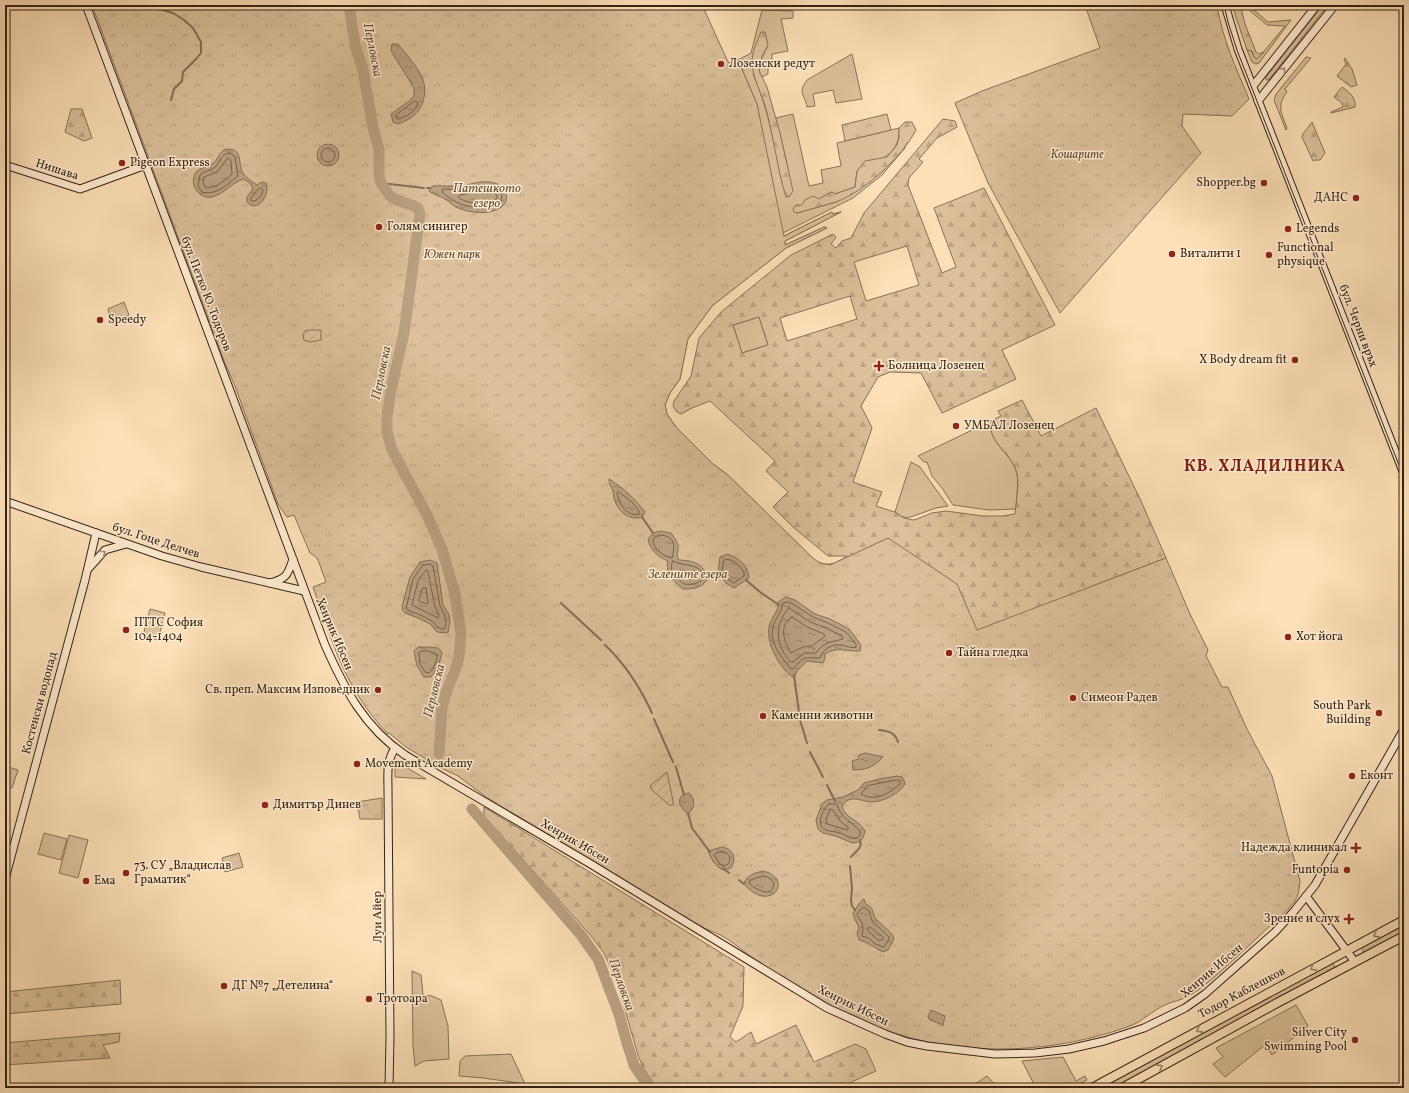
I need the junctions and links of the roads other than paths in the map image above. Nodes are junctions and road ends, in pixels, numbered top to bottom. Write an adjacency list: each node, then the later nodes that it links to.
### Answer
1 (86, 5): 8 (main road, бул. Петко Ю. Тодоров)
2 (1225, 5): 5 (main road, бул. Черни връх)
3 (1317, 5): 5 (main road)
4 (1335, 5): 6 (main road, one-way to 4)
5 (1253, 86): 6 (main road, бул. Черни връх)
6 (1258, 101): 9 (main road, бул. Черни връх)
7 (5, 165): 8 (main road, Нишава)
8 (146, 165): 13 (main road, бул. Петко Ю. Тодоров)
9 (1404, 474)
10 (5, 501): 11 (main road, бул. Гоце Делчев)
11 (96, 532): 12 (main road, бул. Гоце Делчев); 14 (main road, Костенски водопад)
12 (126, 544): 14 (main road, one-way to 12); 15 (main road, бул. Гоце Делчев)
13 (293, 560): 15 (main road); 16 (main road, бул. Петко Ю. Тодоров)
14 (87, 571): 19 (main road, Костенски водопад)
15 (269, 583): 16 (main road, бул. Гоце Делчев)
16 (304, 592): 18 (main road, Хенрик Ибсен)
17 (1404, 729): 20 (main road, Хенрик Ибсен)
18 (395, 748): 20 (main road, Хенрик Ибсен); 25 (main road, Луи Айер)
19 (5, 879)
20 (1306, 896): 23 (main road)
21 (1404, 920): 23 (main road, Тодор Каблешков, one-way to 23)
22 (1404, 936): 24 (main road)
23 (1347, 950): 24 (main road); 26 (main road, Тодор Каблешков, one-way to 26)
24 (1355, 962): 27 (main road, one-way to 24)
25 (389, 1088)
26 (1092, 1088)
27 (1122, 1088)

